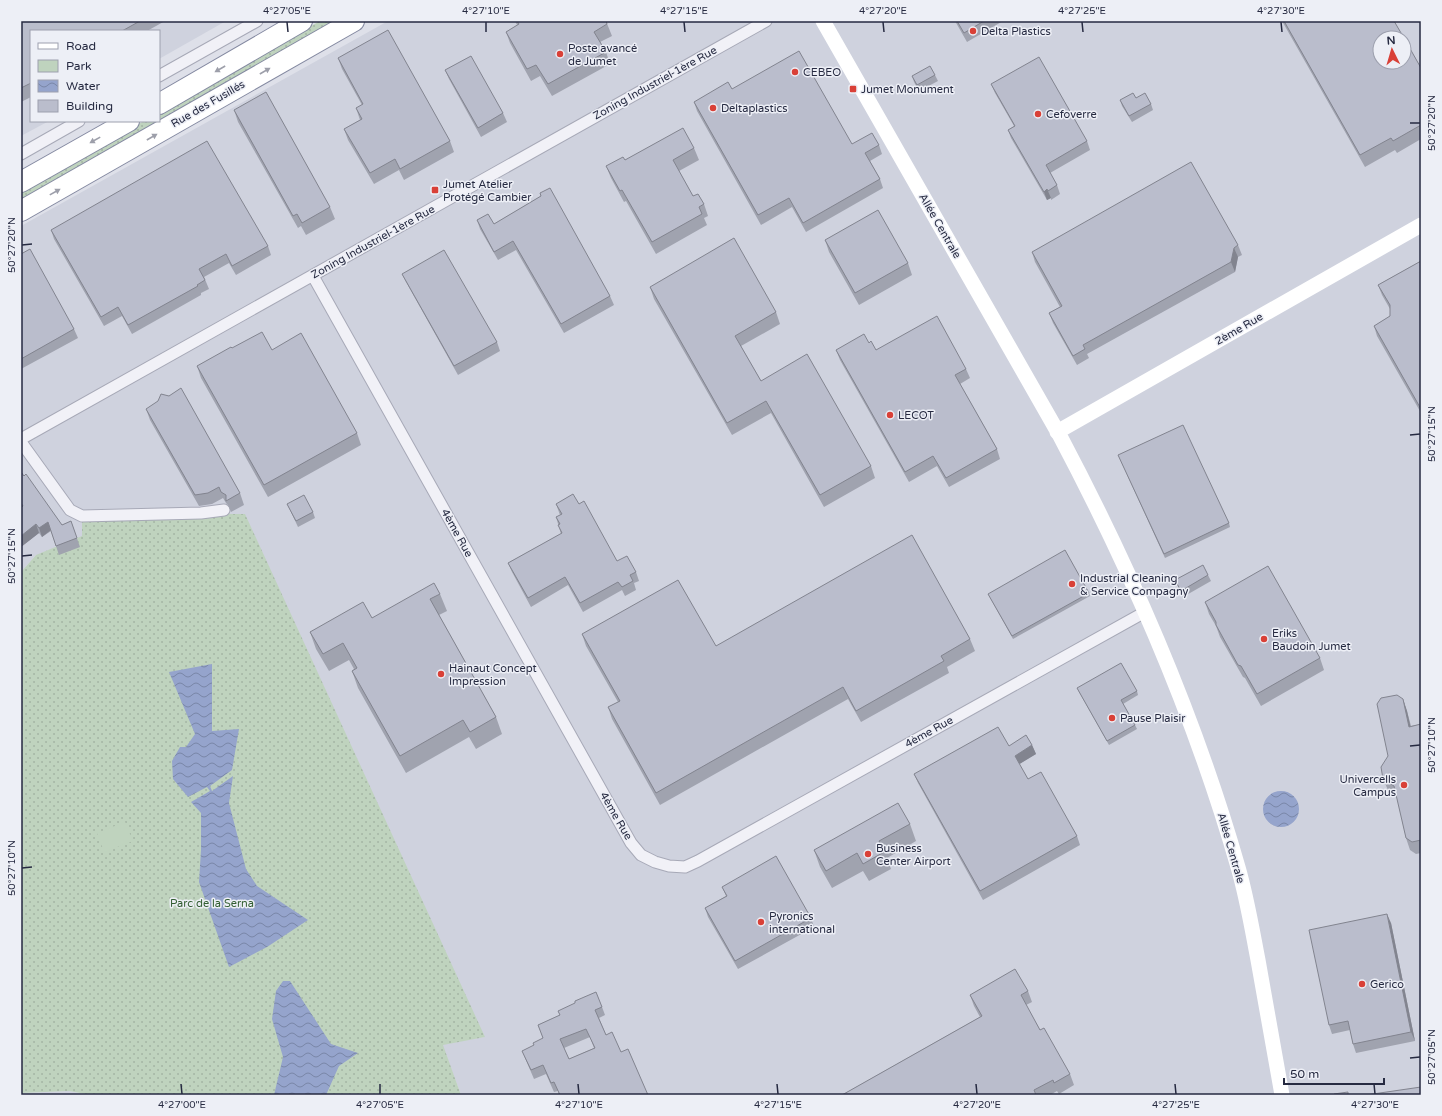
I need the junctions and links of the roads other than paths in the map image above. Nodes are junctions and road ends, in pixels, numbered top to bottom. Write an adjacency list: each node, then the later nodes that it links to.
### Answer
1 (257, 21): 7 (street)
2 (302, 21): 8 (highway, one-way to 8)
3 (354, 21): 13 (highway, Rue des Fusillés, one-way to 3)
4 (766, 21): 6 (street, Zoning Industriel-1ère Rue)
5 (823, 21): 16 (street, Allée Centrale)
6 (749, 26): 15 (street, Zoning Industriel-1ère Rue)
7 (160, 75)
8 (160, 103)
9 (77, 122): 11 (street)
10 (127, 122): 12 (highway, one-way to 12)
11 (21, 154)
12 (21, 182)
13 (21, 211)
14 (1421, 226): 16 (street, 2ème Rue)
15 (313, 276): 17 (street, Zoning Industriel-1ère Rue); 19 (street, 4ème Rue)
16 (1057, 432): 19 (street, Allée Centrale)
17 (21, 440): 18 (street, Zoning Industriel-1ère Rue)
18 (224, 510)
19 (1145, 612): 20 (street, Allée Centrale)
20 (1282, 1095)

